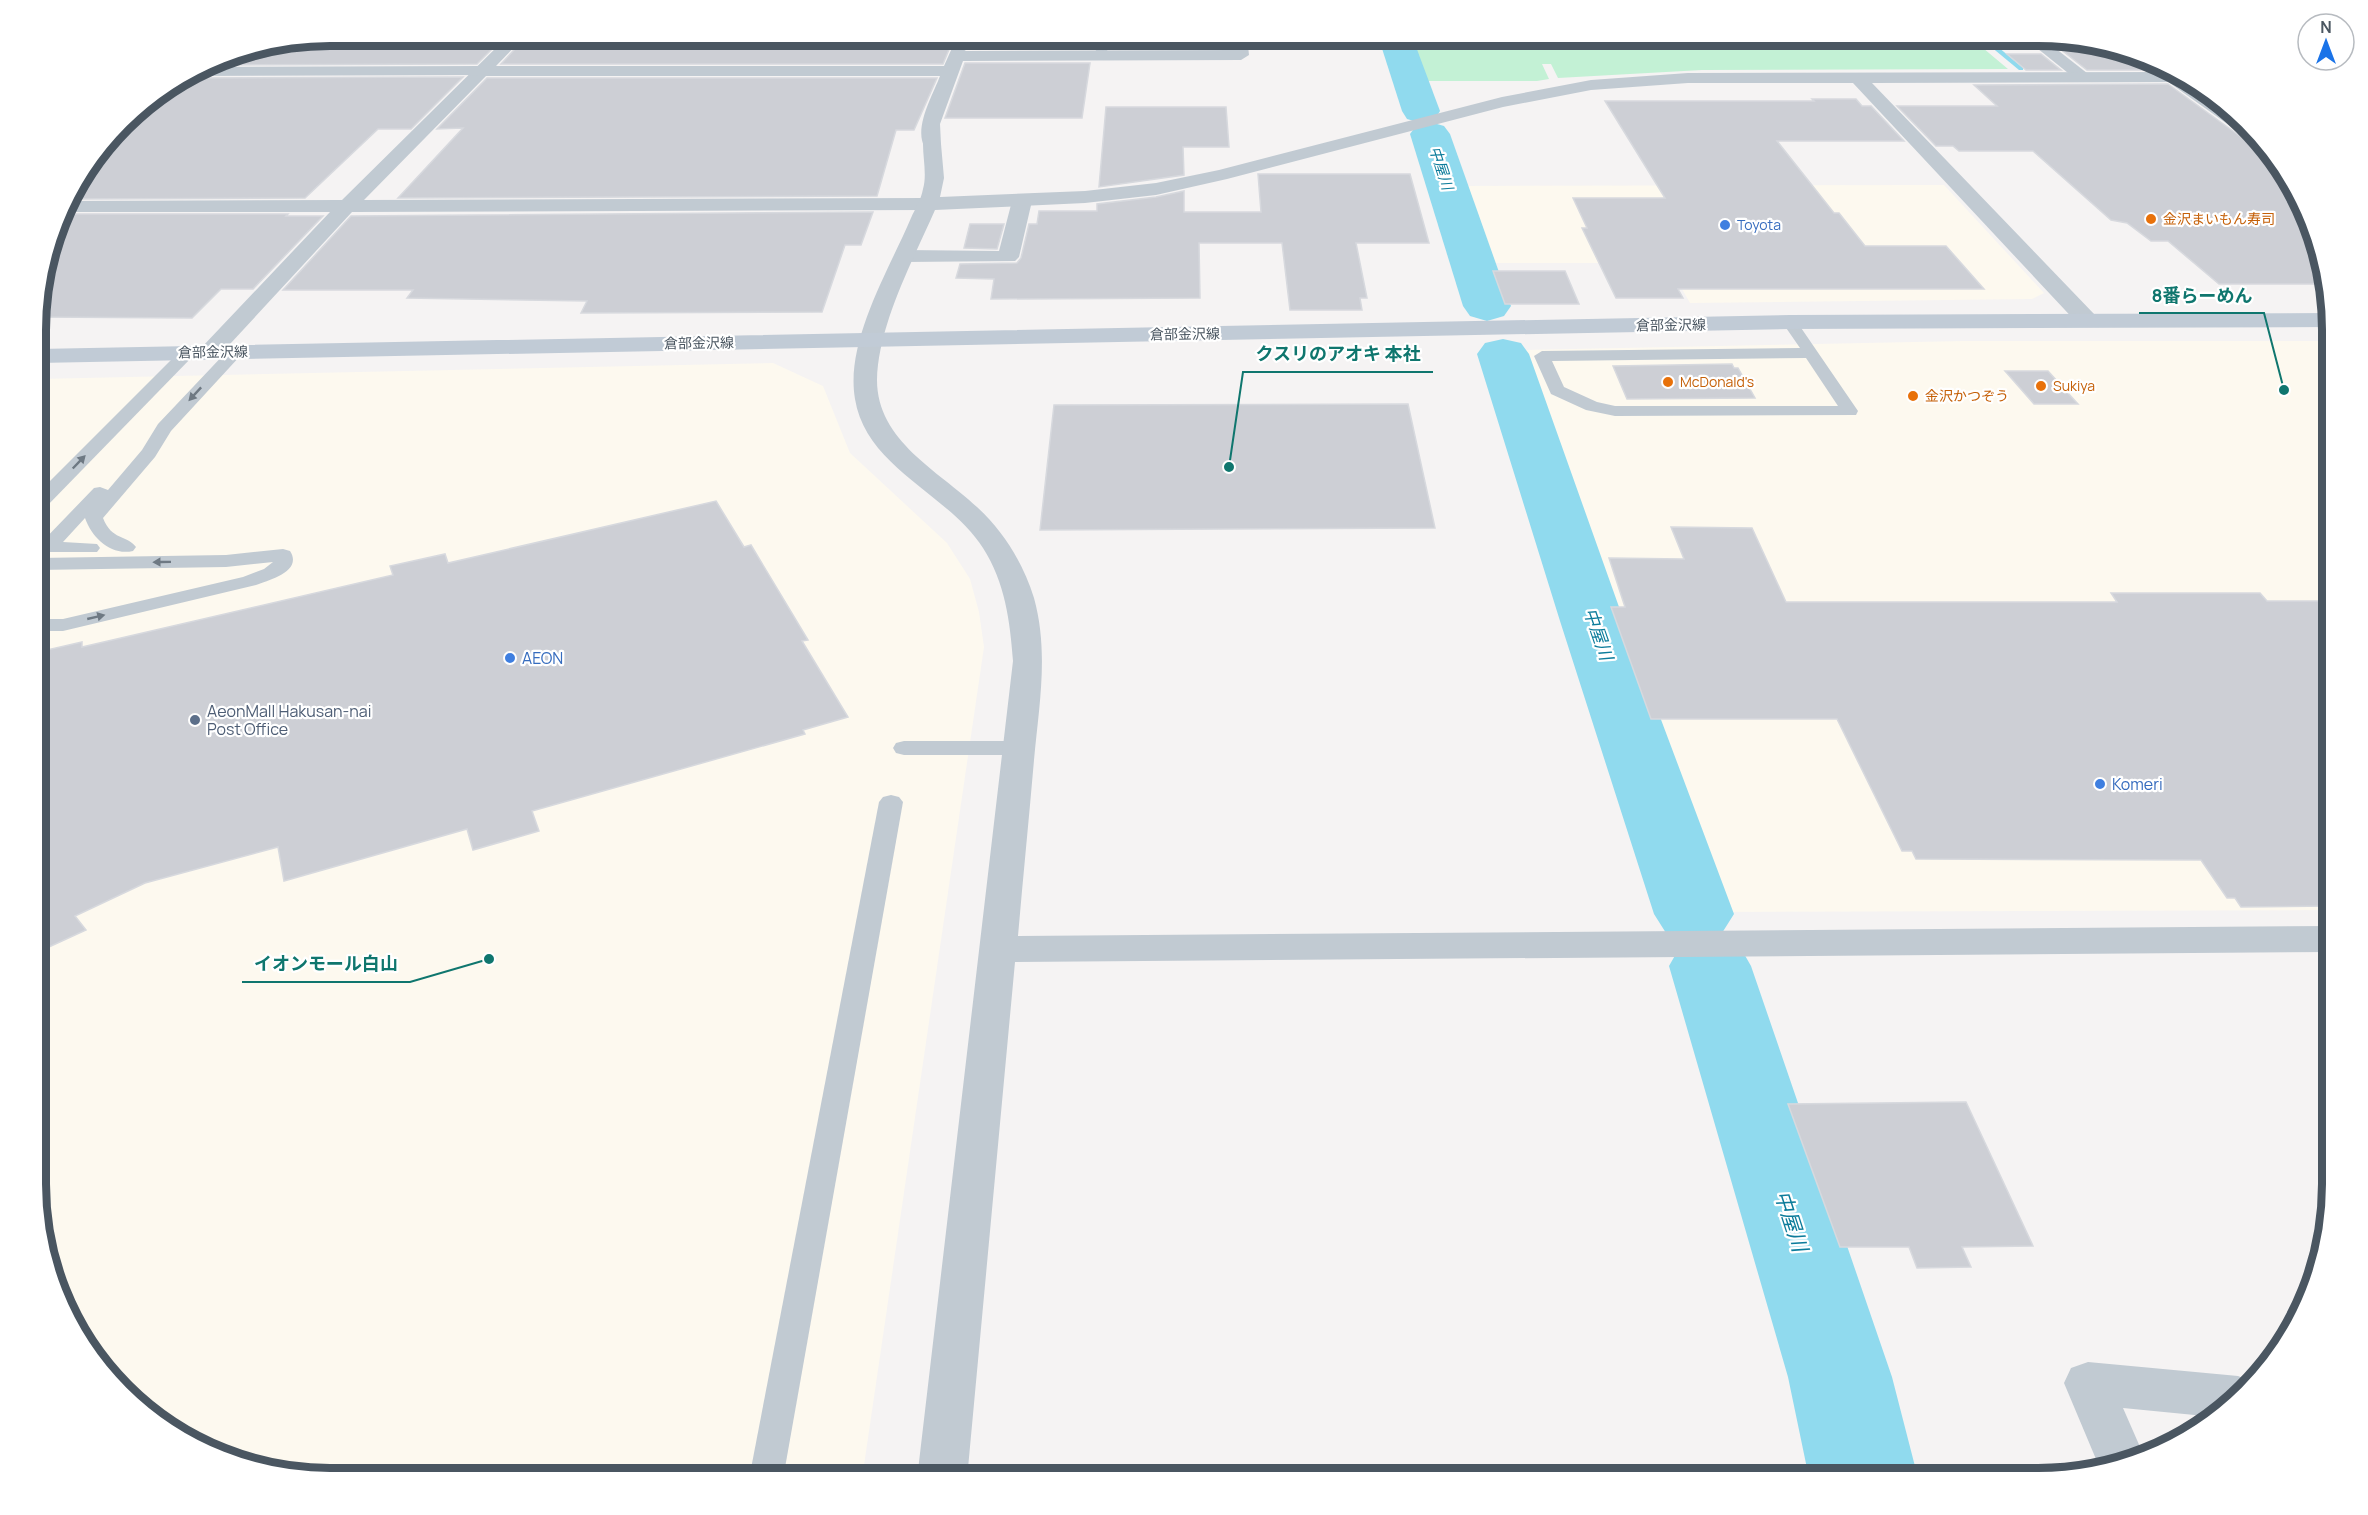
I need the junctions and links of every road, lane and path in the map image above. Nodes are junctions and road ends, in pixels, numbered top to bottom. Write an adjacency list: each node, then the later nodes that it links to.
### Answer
1 (506, 46): 8 (street)
2 (960, 46): 7 (street)
3 (1102, 46): 6 (lane)
4 (1240, 46): 6 (street)
5 (2044, 46): 10 (street)
6 (1101, 56): 7 (street)
7 (954, 63): 8 (street); 14 (street)
8 (481, 71): 9 (street); 15 (street)
9 (214, 72)
10 (2084, 77): 11 (street); 12 (street)
11 (2165, 77)
12 (1858, 78): 13 (street); 18 (street)
13 (1022, 201): 14 (street); 17 (street)
14 (927, 204): 15 (street); 17 (street)
15 (347, 206): 16 (street); 22 (street)
16 (75, 207)
17 (905, 256): 21 (street)
18 (2087, 320): 19 (main road, 倉部金沢線); 20 (main road, 倉部金沢線)
19 (2321, 320)
20 (1790, 322): 21 (main road, 倉部金沢線); 24 (lane)
21 (872, 340): 23 (main road, 倉部金沢線); 33 (street)
22 (198, 352): 23 (main road, 倉部金沢線); 25 (main road, 倉部金沢線); 27 (lane, one-way to 22)
23 (235, 352): 26 (lane, one-way to 26)
24 (1810, 353): 24 (lane)
25 (46, 356)
26 (164, 428): 28 (lane); 28 (lane)
27 (46, 497)
28 (126, 548): 29 (lane)
29 (283, 555): 30 (lane, one-way to 30); 31 (lane, one-way to 29)
30 (46, 564)
31 (46, 625)
32 (904, 748): 33 (lane)
33 (1020, 748): 36 (street)
34 (891, 802): 39 (lane)
35 (2322, 939): 36 (street)
36 (997, 949): 40 (street)
37 (2226, 1397): 38 (street)
38 (2119, 1456)
39 (768, 1468)
40 (943, 1468)

